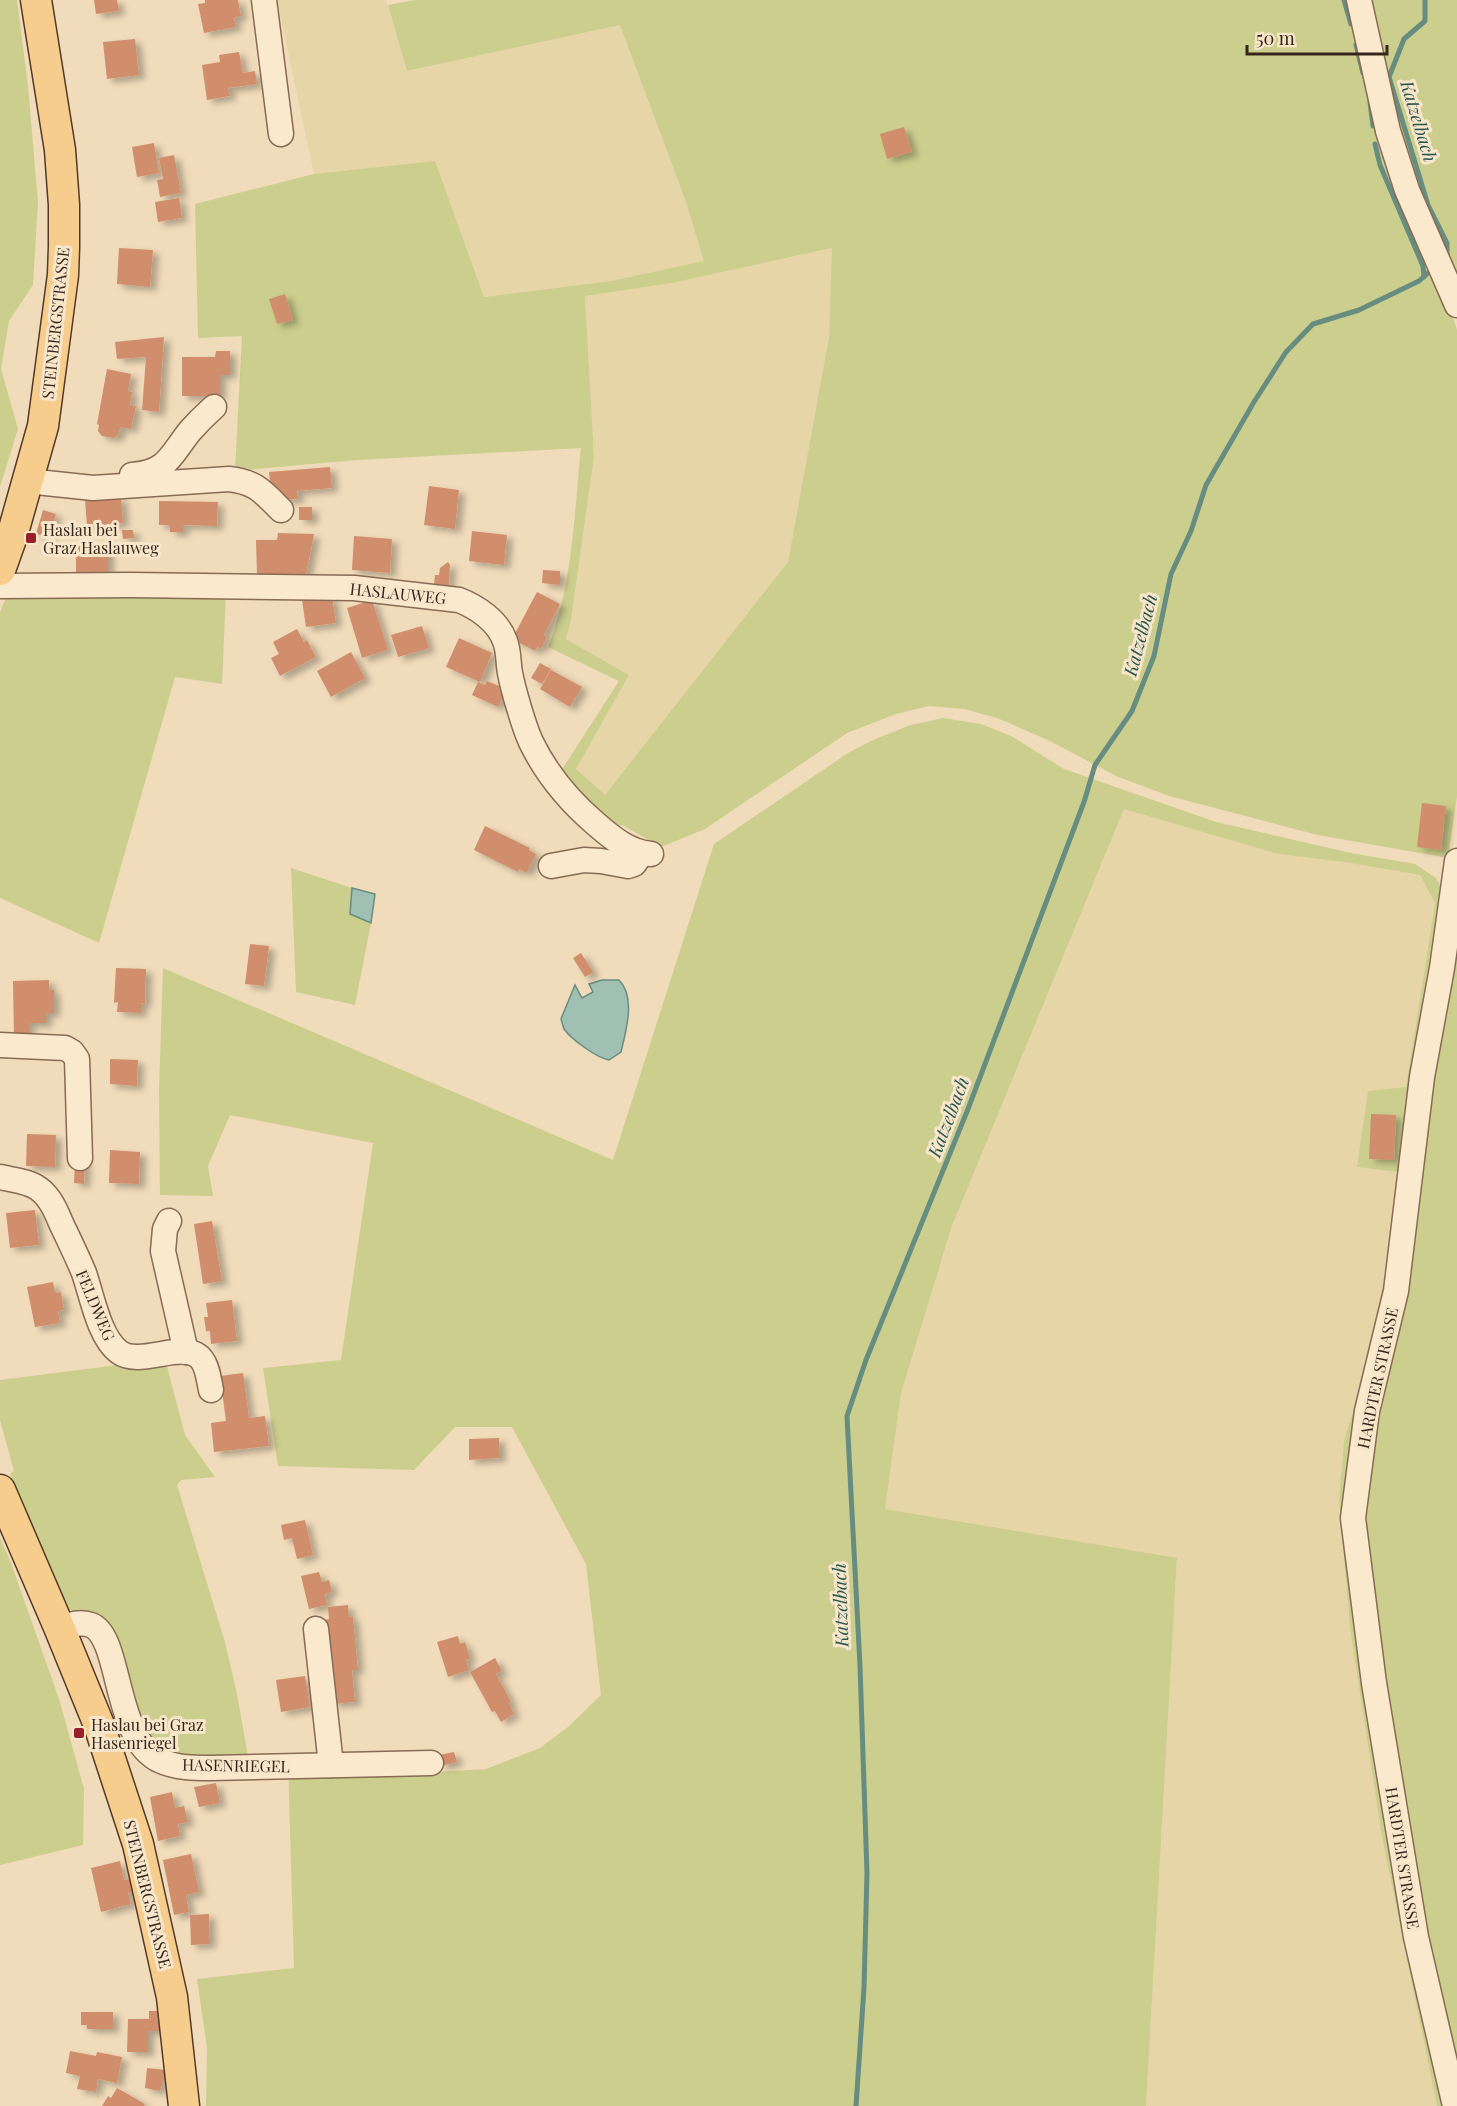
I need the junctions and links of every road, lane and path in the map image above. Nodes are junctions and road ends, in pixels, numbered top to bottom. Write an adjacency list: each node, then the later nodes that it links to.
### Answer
1 (36, 0): 7 (main road, STEINBERGSTRASSE)
2 (264, 0): 4 (street)
3 (1359, 0): 5 (street)
4 (281, 134)
5 (1457, 305)
6 (214, 407): 8 (street)
7 (27, 481): 8 (street); 10 (main road, STEINBERGSTRASSE)
8 (72, 486): 9 (street)
9 (281, 510)
10 (0, 570)
11 (0, 586): 13 (street, HASLAUWEG)
12 (1457, 861): 26 (street, HARDTER STRASSE)
13 (551, 866)
14 (0, 1045): 15 (street)
15 (80, 1158)
16 (0, 1178): 18 (street, FELDWEG)
17 (169, 1221): 18 (street)
18 (186, 1352): 19 (street)
19 (211, 1390)
20 (0, 1490): 21 (main road, STEINBERGSTRASSE)
21 (59, 1627): 24 (street, HASENRIEGEL); 25 (main road, STEINBERGSTRASSE)
22 (316, 1629): 24 (street)
23 (431, 1763): 24 (street, HASENRIEGEL)
24 (331, 1765)
25 (184, 2106)
26 (1455, 2106)

